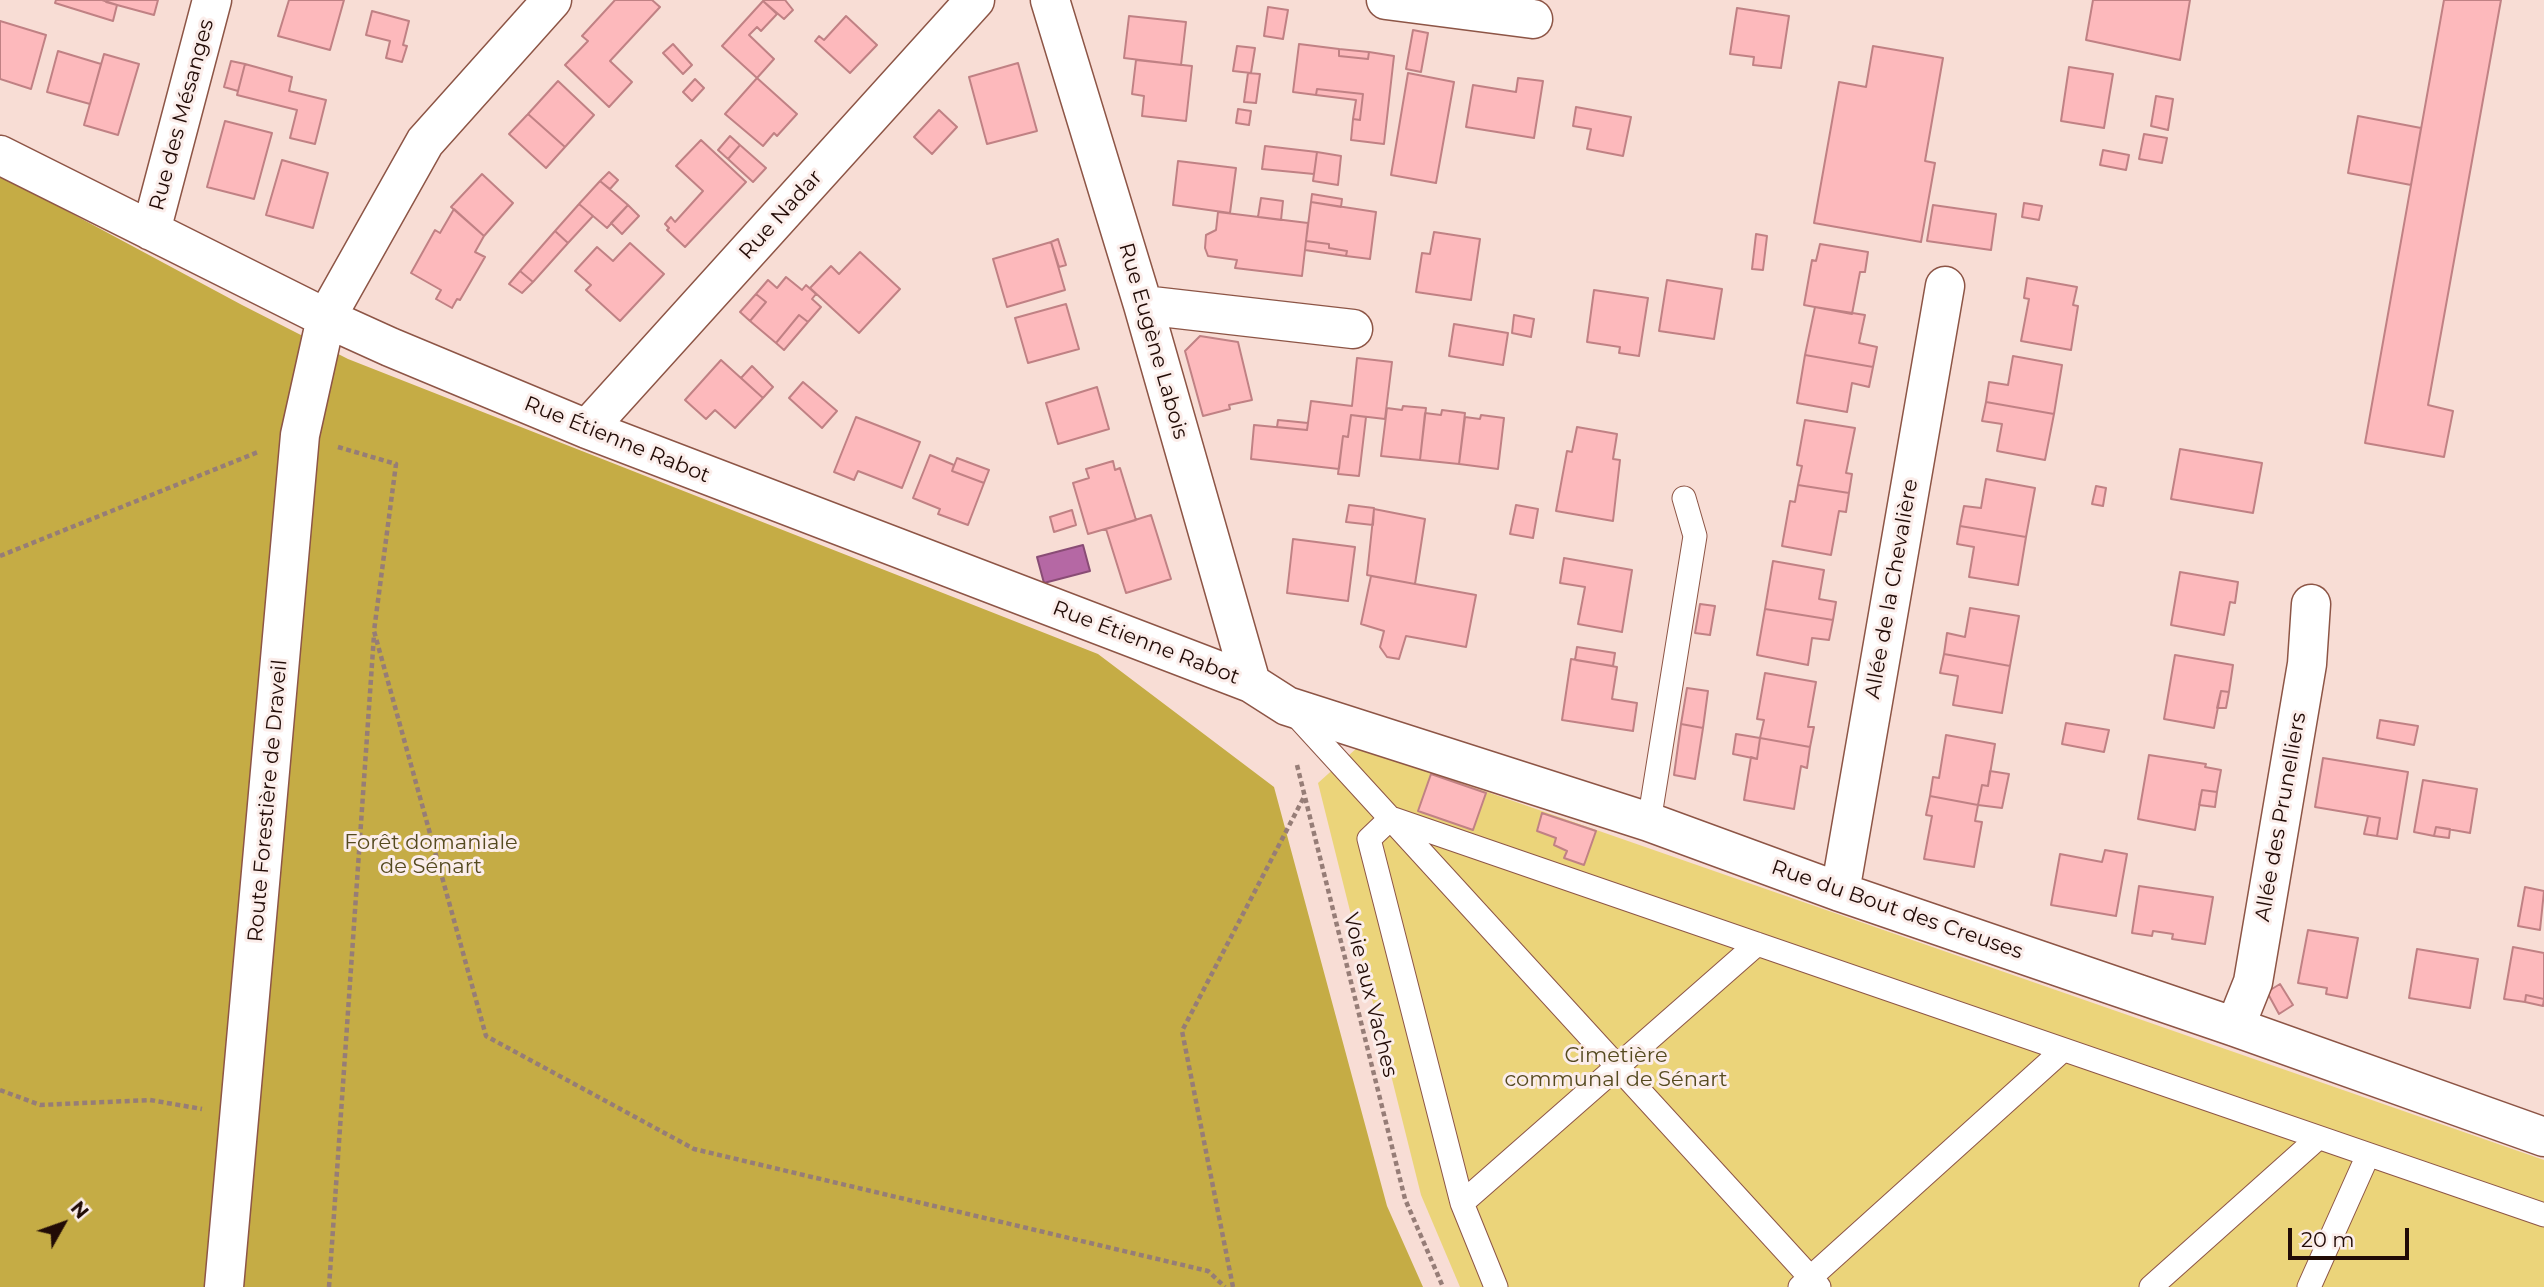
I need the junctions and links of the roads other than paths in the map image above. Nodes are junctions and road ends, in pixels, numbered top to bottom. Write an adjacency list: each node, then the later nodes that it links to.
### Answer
1 (212, 0): 8 (street, Rue des Mésanges)
2 (552, 0): 11 (street, Route Forestière de Draveil)
3 (975, 0): 13 (street, Rue Nadar)
4 (1050, 0): 10 (street, Rue Eugène Labois)
5 (1387, 0): 6 (street)
6 (1533, 19)
7 (0, 155): 8 (street, Rue Étienne Rabot)
8 (151, 231): 11 (street, Rue Étienne Rabot)
9 (1945, 286): 20 (street, Allée de la Chevalière)
10 (1143, 305): 12 (street); 16 (street, Rue Eugène Labois)
11 (326, 318): 13 (street, Rue Étienne Rabot); 31 (street, Route Forestière de Draveil)
12 (1353, 329)
13 (587, 429): 16 (street, Rue Étienne Rabot)
14 (1684, 498): 19 (lane)
15 (2311, 604): 22 (street, Allée des Prunelliers)
16 (1251, 683): 17 (street, Rue du Bout des Creuses)
17 (1287, 706): 18 (lane); 19 (street, Rue du Bout des Creuses)
18 (1391, 818): 21 (lane); 24 (lane); 28 (lane)
19 (1649, 822): 20 (street, Rue du Bout des Creuses)
20 (1840, 892): 22 (street, Rue du Bout des Creuses)
21 (1757, 944): 23 (lane); 24 (lane)
22 (2235, 1027): 25 (street, Rue du Bout des Creuses)
23 (2063, 1050): 26 (lane); 30 (lane)
24 (1617, 1066): 28 (lane); 30 (lane)
25 (2544, 1137)
26 (2318, 1138): 27 (lane); 33 (lane)
27 (2368, 1155): 29 (lane); 34 (lane)
28 (1462, 1203): 32 (lane)
29 (2544, 1215)
30 (1810, 1284)
31 (224, 1287)
32 (1496, 1287)
33 (2151, 1287)
34 (2309, 1287)

